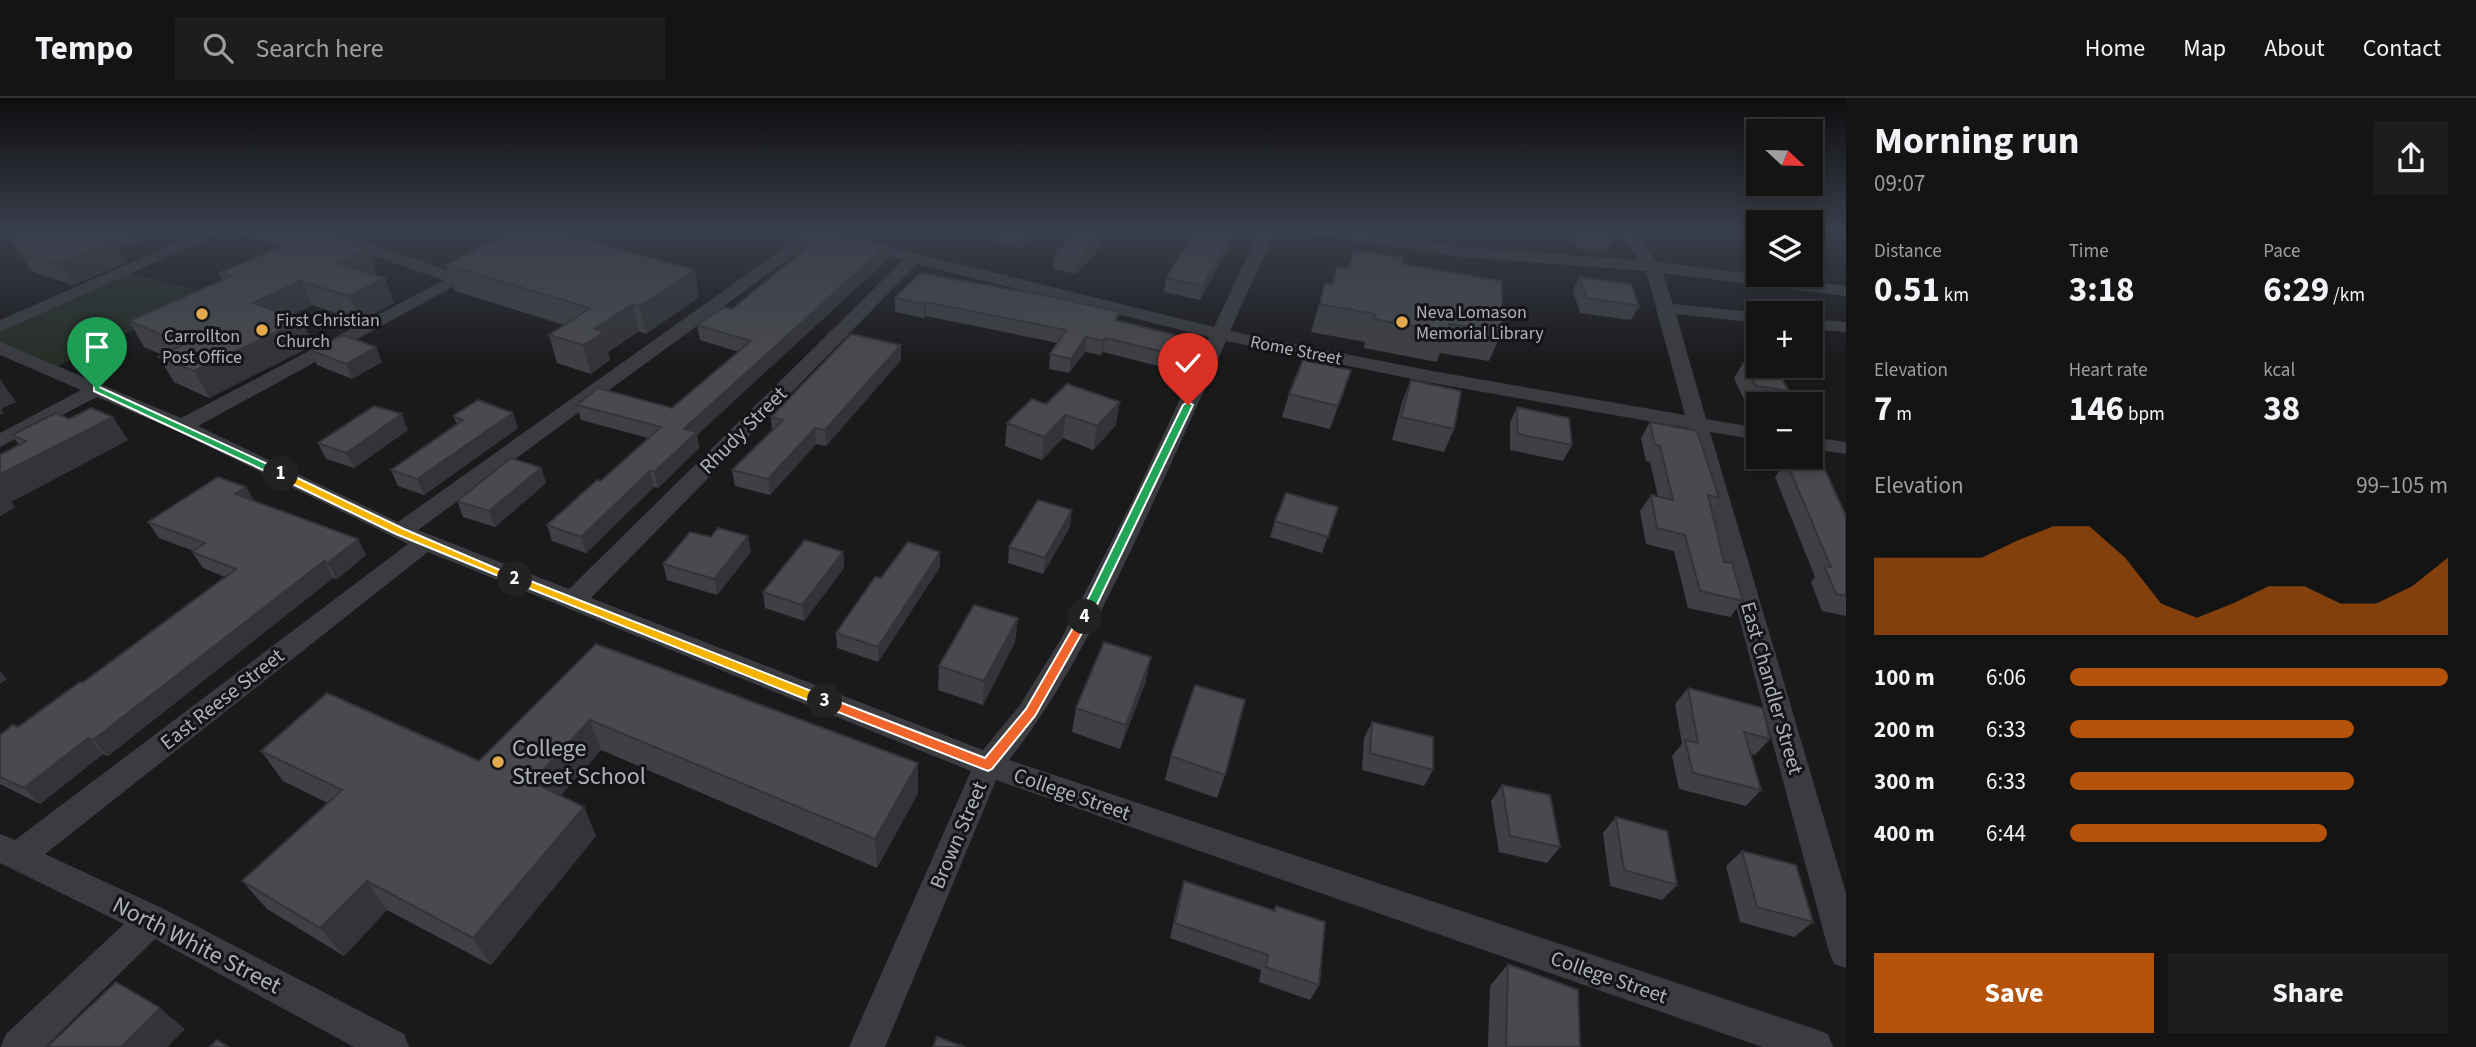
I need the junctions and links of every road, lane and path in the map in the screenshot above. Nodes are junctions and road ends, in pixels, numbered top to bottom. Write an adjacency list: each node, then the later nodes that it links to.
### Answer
1 (121, 273): 15 (street)
2 (441, 273): 10 (street)
3 (469, 273): 10 (street)
4 (755, 273): 26 (street, East Reese Street)
5 (899, 273): 27 (street, Rhudy Street)
6 (975, 273): 17 (street, Rome Street)
7 (1247, 273): 17 (street, Brown Street)
8 (1655, 273): 12 (street, East Chandler Street)
9 (1697, 273): 11 (street)
10 (458, 279): 21 (street)
11 (1846, 291)
12 (1665, 308): 13 (street); 20 (street, East Chandler Street)
13 (1746, 317)
14 (1823, 325): 16 (street)
15 (0, 327)
16 (1846, 327)
17 (1218, 334): 20 (street, Rome Street); 28 (street, Brown Street)
18 (0, 348): 19 (street, College Street)
19 (97, 389): 21 (street, College Street); 23 (street)
20 (1698, 425): 22 (street, Rome Street); 31 (street, East Chandler Street)
21 (182, 426): 26 (street, College Street)
22 (1746, 433)
23 (0, 441)
24 (1823, 445): 25 (street)
25 (1846, 448)
26 (413, 537): 27 (street, College Street); 29 (street, East Reese Street)
27 (572, 602): 28 (street, College Street)
28 (988, 765): 34 (street, Brown Street); 35 (street, College Street)
29 (9, 852): 30 (street, North White Street)
30 (152, 920): 32 (street); 33 (street, North White Street)
31 (1846, 952)
32 (19, 1047)
33 (391, 1047)
34 (867, 1047)
35 (1815, 1047)

